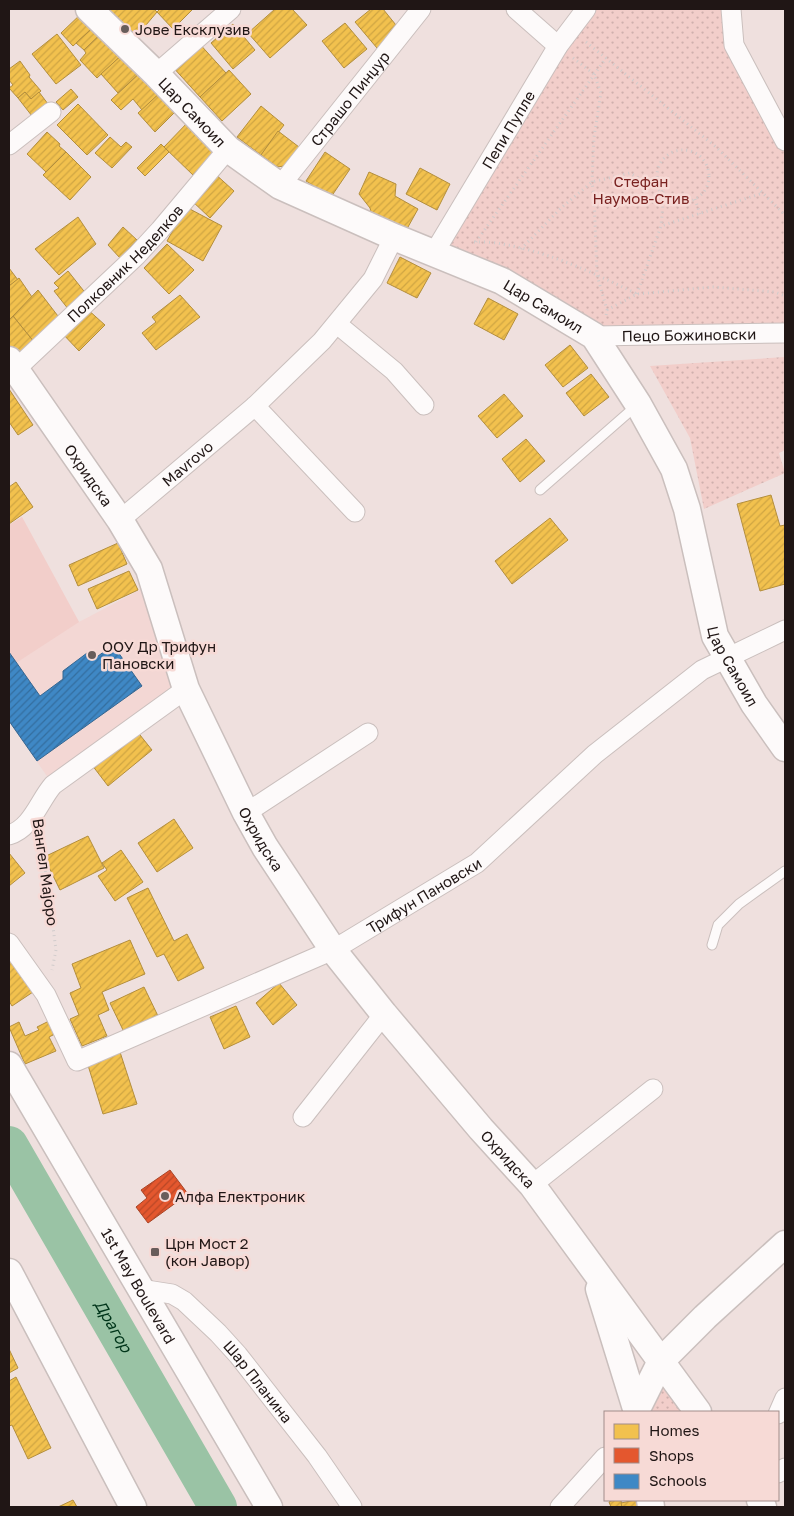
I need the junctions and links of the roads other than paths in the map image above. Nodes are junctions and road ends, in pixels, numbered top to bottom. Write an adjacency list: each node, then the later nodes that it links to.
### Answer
1 (89, 9): 8 (street, Цар Самоил)
2 (231, 9): 8 (street, Цар Самоил)
3 (420, 9): 13 (street, Страшо Пинџур)
4 (516, 9): 7 (street)
5 (586, 9): 7 (street, Пепи Пупле)
6 (731, 9): 10 (street)
7 (558, 46): 15 (street, Пепи Пупле)
8 (156, 74): 12 (street, Цар Самоил)
9 (51, 112): 11 (street)
10 (785, 141)
11 (9, 145)
12 (228, 149): 13 (street, Цар Самоил); 19 (street, Полковник Неделков)
13 (280, 186): 14 (street, Цар Самоил)
14 (394, 237): 15 (street, Цар Самоил); 16 (street, Mavrovo)
15 (434, 253): 18 (street, Цар Самоил)
16 (337, 324): 21 (street); 22 (street, Mavrovo)
17 (785, 333): 18 (street, Пецо Божиновски)
18 (594, 336): 20 (street, Цар Самоил)
19 (12, 365): 25 (street, Охридска)
20 (638, 404): 23 (lane); 27 (street, Цар Самоил)
21 (424, 405)
22 (254, 406): 24 (street); 25 (street, Mavrovo)
23 (540, 490)
24 (355, 512)
25 (120, 520): 28 (street, Охридска)
26 (785, 630): 27 (street, Трифун Пановски)
27 (727, 659): 30 (street, Цар Самоил); 36 (street, Трифун Пановски)
28 (186, 689): 31 (street, Охридска); 32 (street, Вангел Мајоро)
29 (368, 733): 31 (street)
30 (785, 748)
31 (246, 813): 36 (street, Охридска)
32 (9, 835)
33 (785, 871): 35 (lane)
34 (9, 943): 36 (street, Трифун Пановски)
35 (712, 945)
36 (333, 950): 37 (street, Охридска)
37 (384, 1014): 40 (street); 41 (street, Охридска)
38 (9, 1065): 45 (street, 1st May Boulevard)
39 (653, 1089): 41 (street)
40 (304, 1117)
41 (532, 1185): 43 (street, Охридска)
42 (785, 1244): 46 (street)
43 (593, 1269): 46 (street, Охридска); 48 (street, Охридска)
44 (9, 1272): 52 (street)
45 (140, 1289): 53 (street, 1st May Boulevard); 54 (street, Шар Планина)
46 (661, 1361): 48 (street); 49 (street, Охридска)
47 (785, 1398): 50 (street)
48 (636, 1411)
49 (697, 1411)
50 (779, 1412)
51 (604, 1458): 55 (street)
52 (133, 1507)
53 (269, 1507)
54 (352, 1507)
55 (560, 1507)

